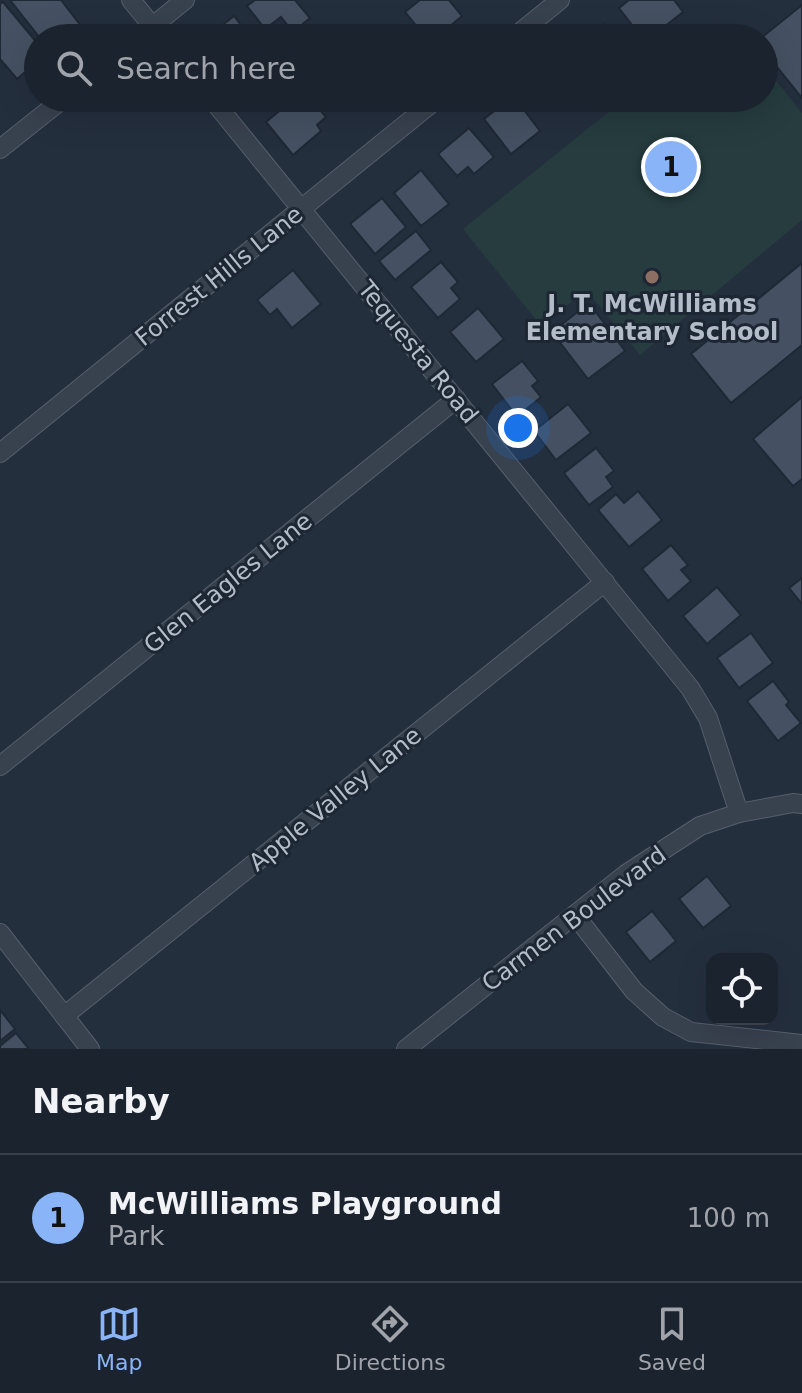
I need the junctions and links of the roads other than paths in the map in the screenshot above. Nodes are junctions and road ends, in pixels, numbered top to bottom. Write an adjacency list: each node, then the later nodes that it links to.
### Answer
1 (131, 0): 4 (street)
2 (185, 0): 5 (street)
3 (560, 0): 6 (street)
4 (145, 24)
5 (161, 24)
6 (530, 24)
7 (46, 112): 10 (street)
8 (222, 112): 11 (street, Tequesta Road)
9 (421, 112): 11 (street, Forrest Hills Lane)
10 (0, 149)
11 (301, 209): 12 (street, Tequesta Road); 13 (street, Forrest Hills Lane)
12 (456, 399): 14 (street, Tequesta Road); 15 (street, Glen Eagles Lane)
13 (0, 453)
14 (605, 582): 17 (street, Tequesta Road); 20 (street, Apple Valley Lane)
15 (0, 766)
16 (802, 804): 17 (street, Carmen Boulevard)
17 (739, 813): 18 (street, Carmen Boulevard)
18 (575, 915): 21 (street); 23 (street, Carmen Boulevard)
19 (0, 933): 20 (street)
20 (64, 1016): 22 (street)
21 (802, 1044)
22 (90, 1049)
23 (406, 1049)

